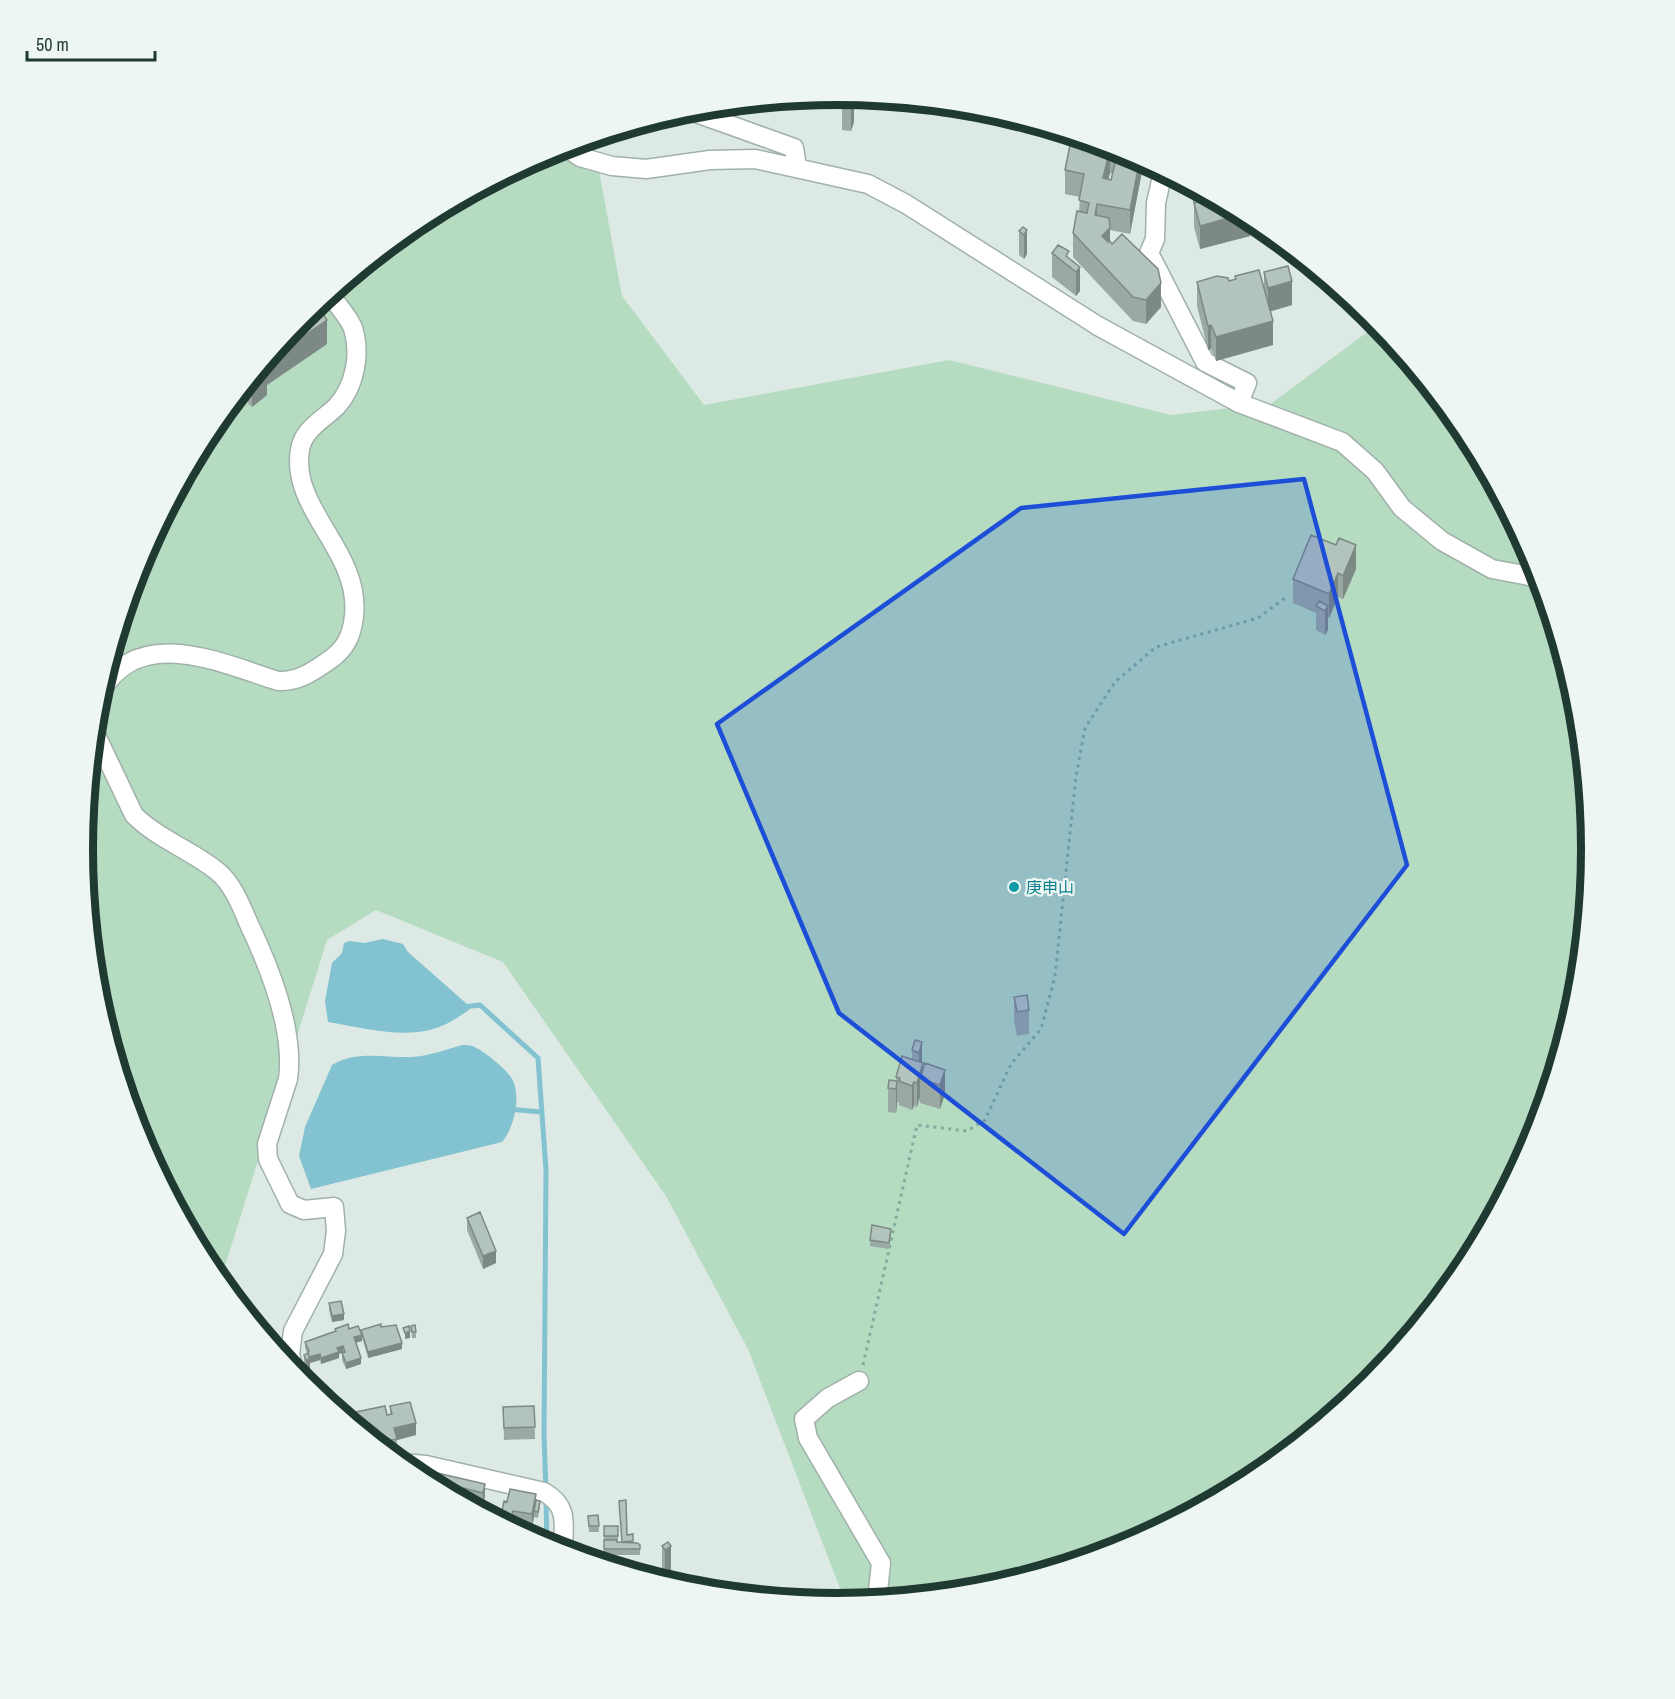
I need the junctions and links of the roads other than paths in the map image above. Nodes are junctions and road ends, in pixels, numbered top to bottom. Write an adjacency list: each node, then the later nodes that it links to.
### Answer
1 (706, 117): 3 (street)
2 (575, 154): 3 (street)
3 (797, 168): 6 (street)
4 (1161, 179): 6 (street)
5 (334, 302): 8 (street)
6 (1239, 403): 7 (street)
7 (1529, 576)
8 (114, 674)
9 (100, 744): 10 (street)
10 (290, 1353)
11 (859, 1381): 14 (street)
12 (418, 1464): 13 (street)
13 (563, 1541)
14 (878, 1592)

